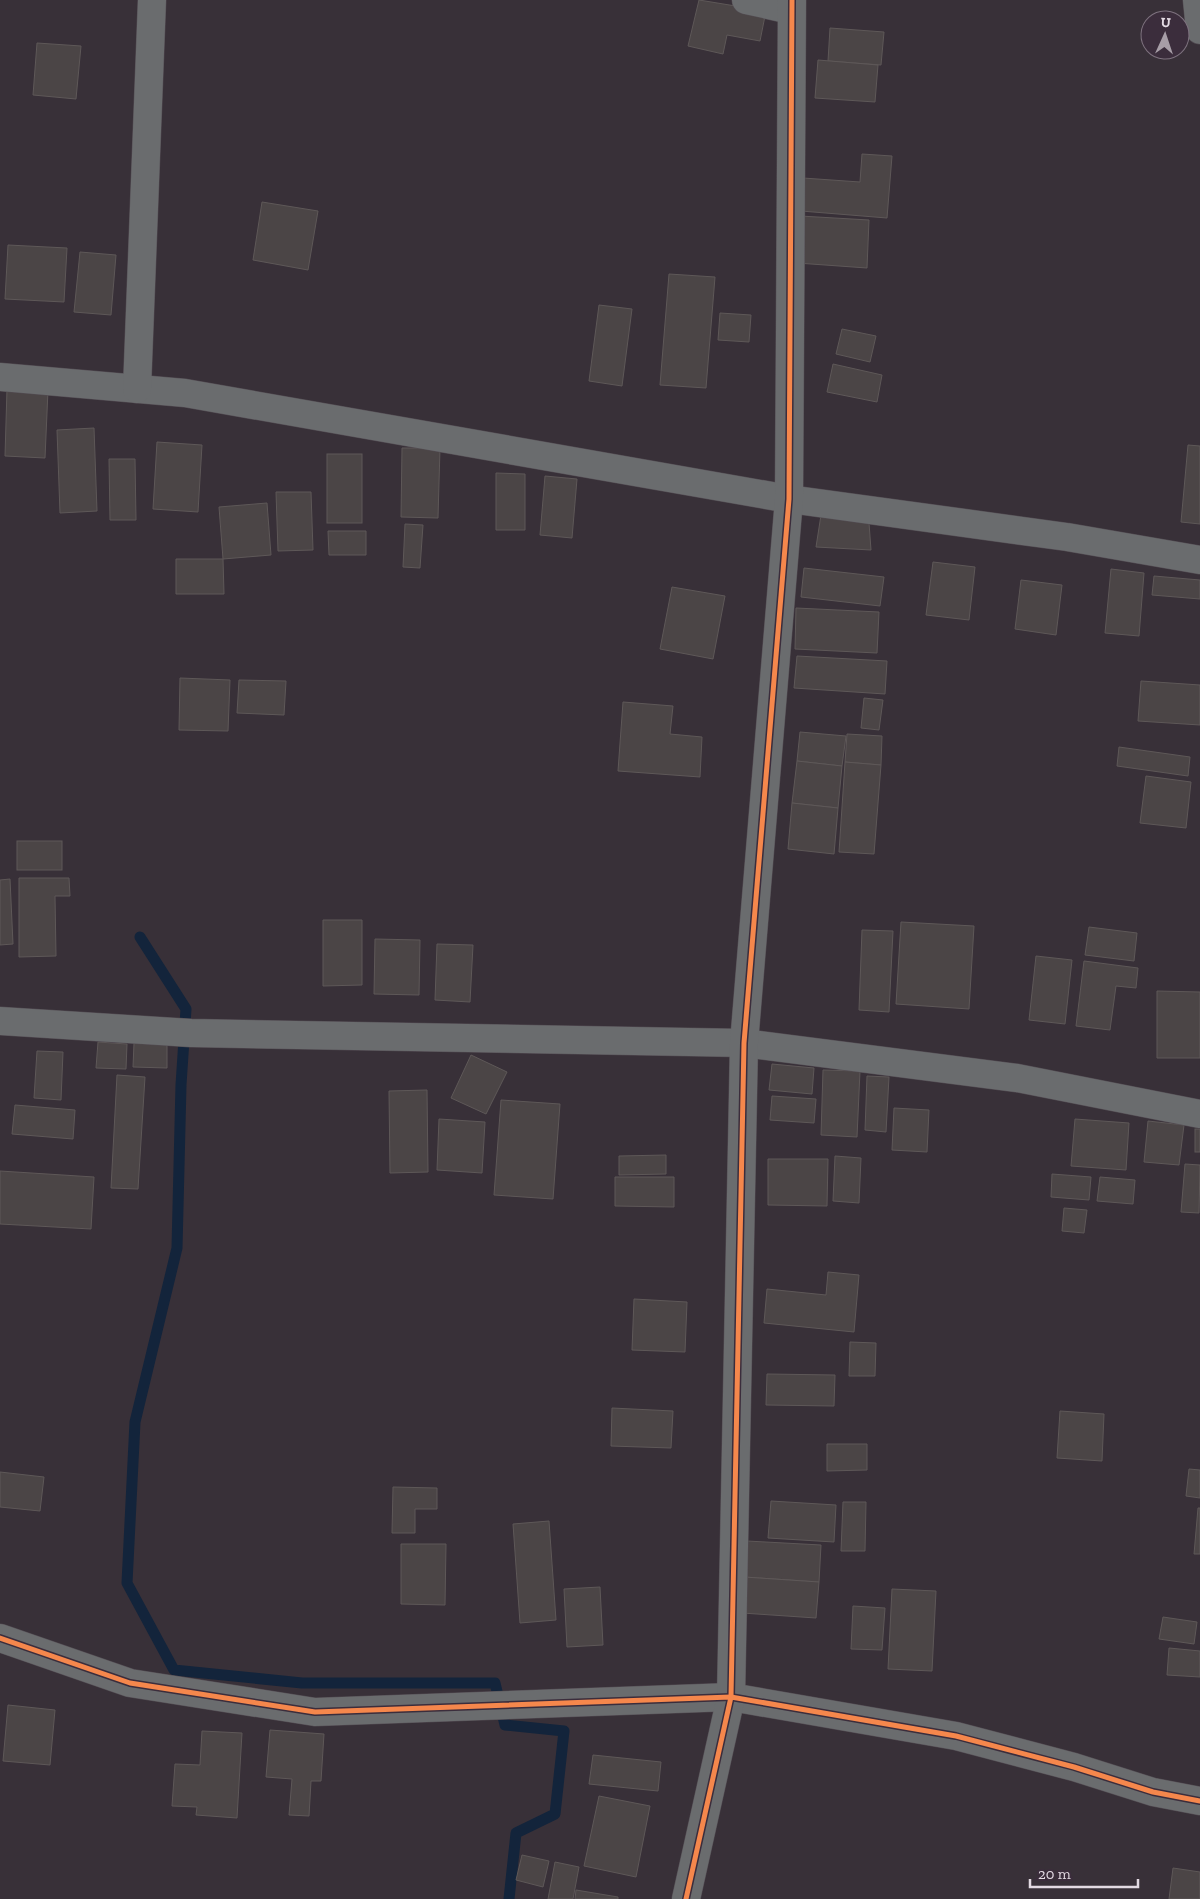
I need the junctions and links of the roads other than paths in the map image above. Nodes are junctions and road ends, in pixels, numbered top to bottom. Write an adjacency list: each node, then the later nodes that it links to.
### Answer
1 (152, 0): 7 (street)
2 (746, 0): 4 (street)
3 (1197, 0): 5 (street)
4 (792, 5): 8 (street)
5 (1200, 30)
6 (0, 377): 7 (street)
7 (137, 389): 8 (street)
8 (789, 499): 9 (street); 11 (street)
9 (1200, 560)
10 (0, 1022): 11 (street)
11 (744, 1043): 12 (street); 14 (street)
12 (1200, 1114)
13 (0, 1638): 14 (street)
14 (731, 1696): 15 (street); 16 (street)
15 (1200, 1801)
16 (686, 1899)

